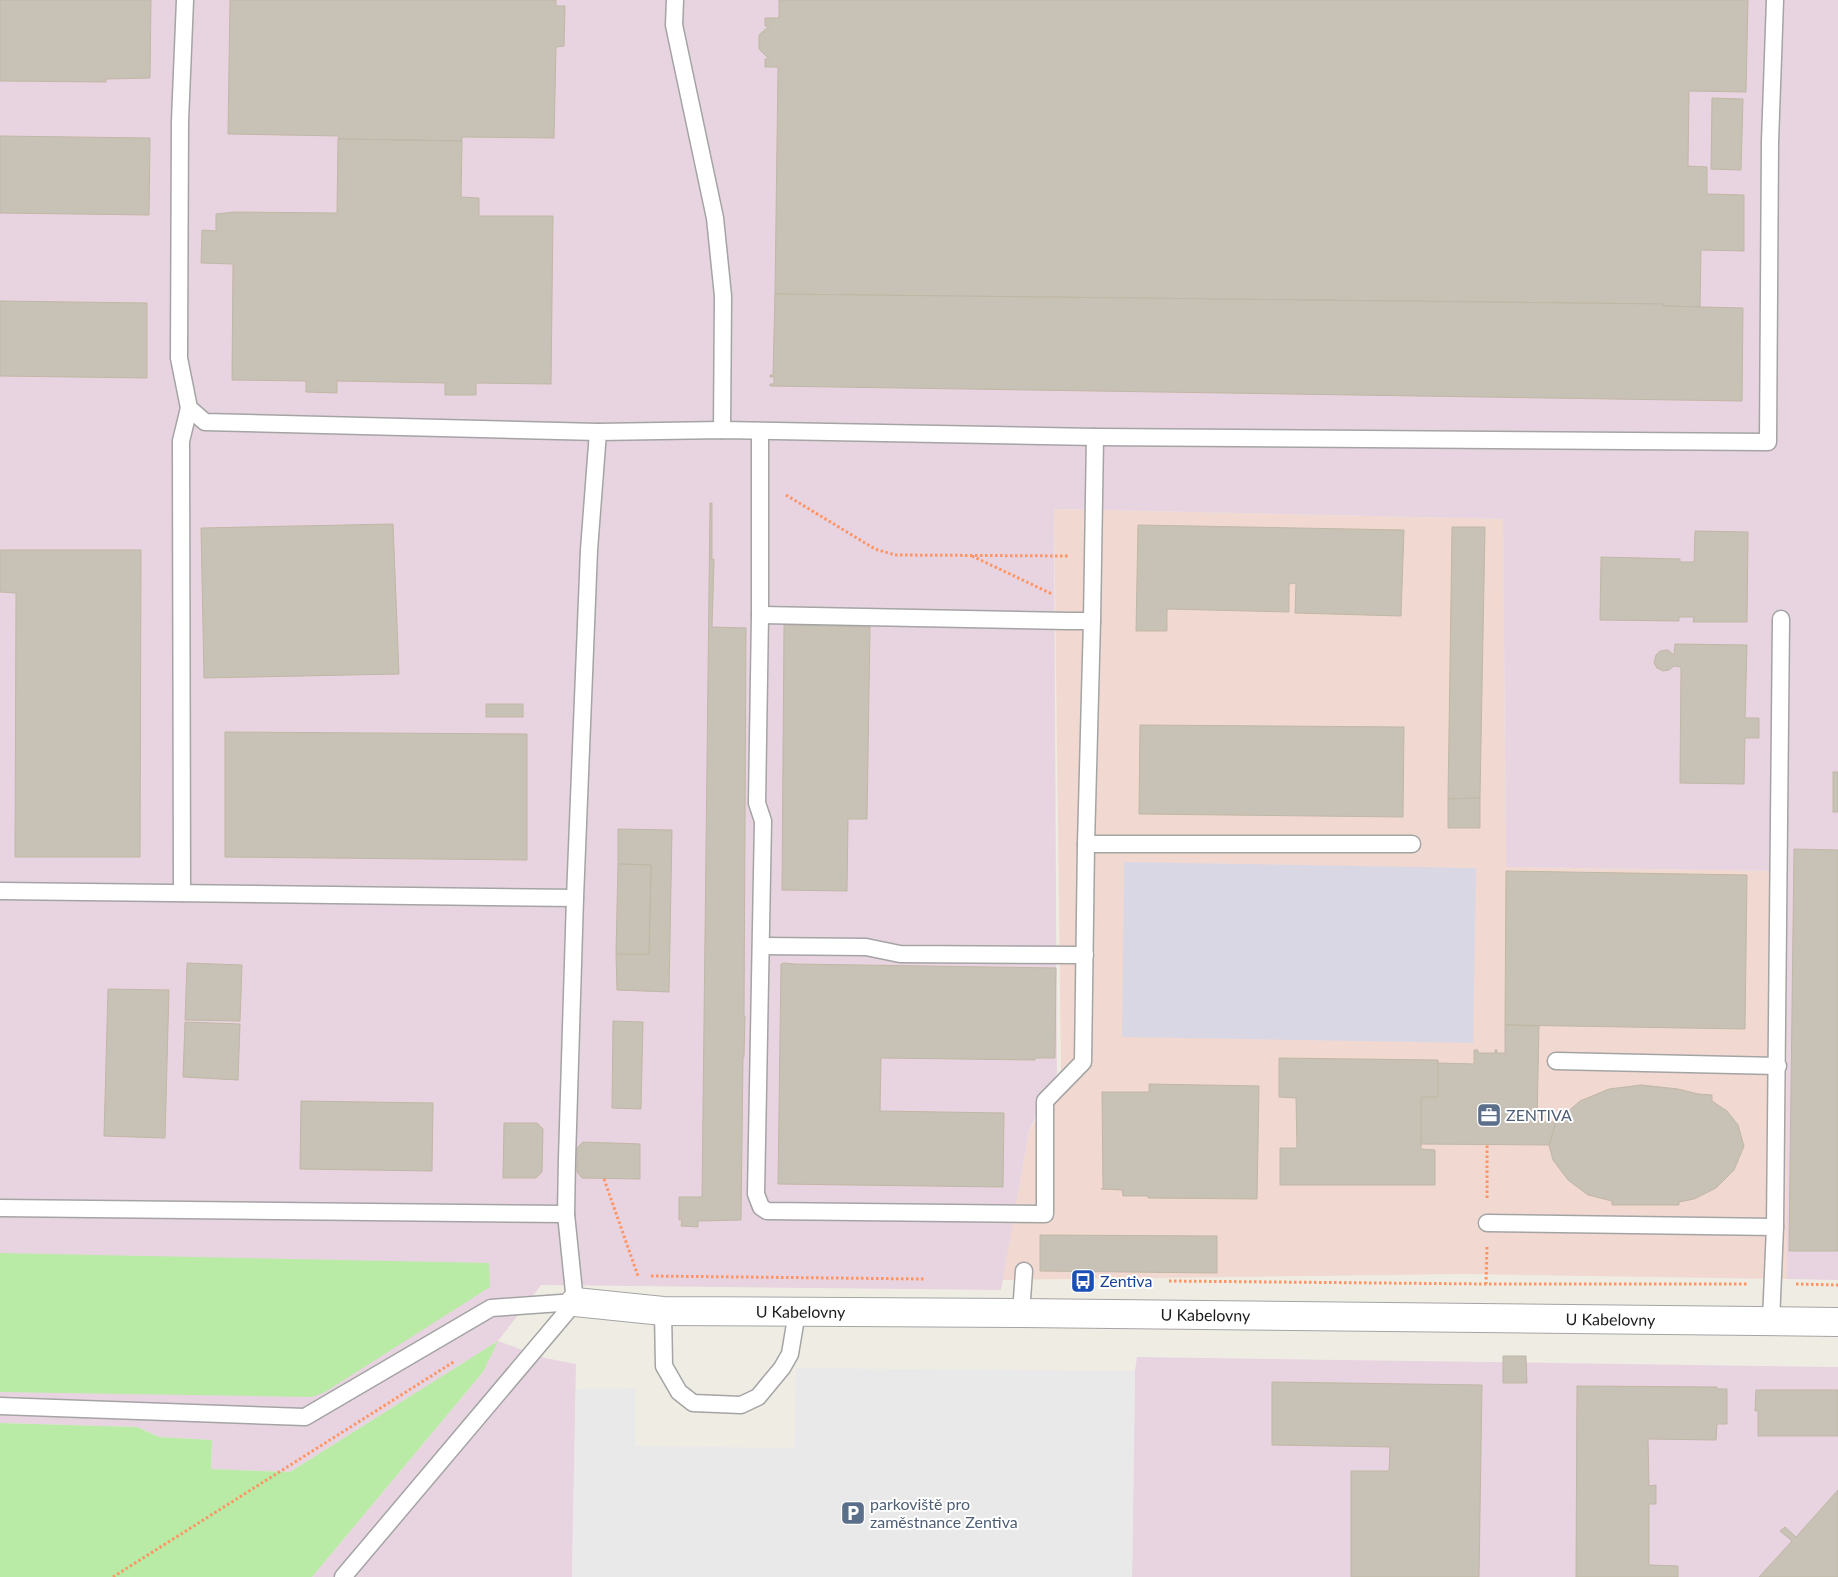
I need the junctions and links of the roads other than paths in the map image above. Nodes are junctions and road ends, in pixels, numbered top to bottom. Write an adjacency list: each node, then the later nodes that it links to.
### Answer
1 (185, 0): 4 (lane)
2 (675, 0): 5 (lane)
3 (1775, 0): 8 (lane)
4 (189, 408): 6 (lane); 15 (lane)
5 (722, 430): 6 (lane); 7 (lane)
6 (598, 432): 16 (lane)
7 (760, 432): 8 (lane); 9 (lane)
8 (1095, 437): 11 (lane)
9 (760, 615): 11 (lane); 17 (lane)
10 (1781, 619): 20 (lane)
11 (1092, 620): 12 (lane)
12 (1086, 844): 13 (lane); 18 (lane)
13 (1412, 844)
14 (0, 891): 15 (lane)
15 (182, 893): 16 (lane)
16 (575, 898): 22 (lane)
17 (762, 946): 18 (lane); 18 (lane)
18 (1085, 955)
19 (1556, 1061): 20 (lane)
20 (1778, 1066): 24 (lane)
21 (0, 1208): 22 (lane)
22 (566, 1214): 26 (lane)
23 (1487, 1223): 24 (lane)
24 (1775, 1227): 30 (lane)
25 (1024, 1271): 29 (lane)
26 (575, 1302): 27 (street, U Kabelovny); 32 (lane); 33 (lane)
27 (663, 1311): 28 (street, U Kabelovny); 28 (lane)
28 (797, 1312): 29 (street, U Kabelovny)
29 (1021, 1313): 30 (street, U Kabelovny)
30 (1771, 1321): 31 (street, U Kabelovny)
31 (1838, 1322)
32 (0, 1406)
33 (343, 1577)

